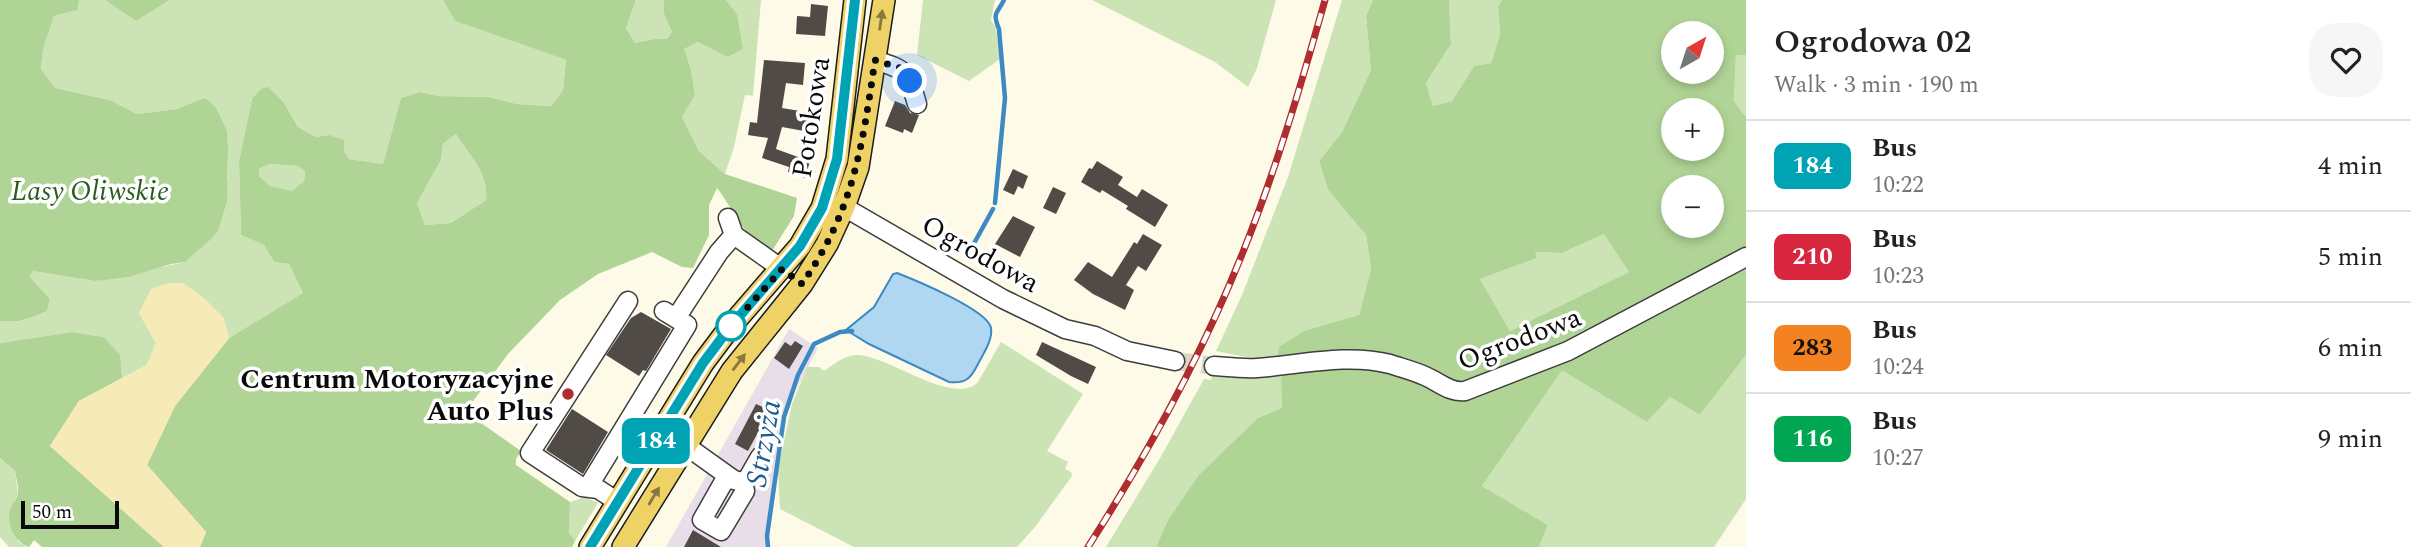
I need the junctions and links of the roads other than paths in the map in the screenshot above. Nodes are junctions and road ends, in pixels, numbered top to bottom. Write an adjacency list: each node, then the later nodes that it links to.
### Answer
1 (855, 0): 9 (main road, Potokowa)
2 (884, 0): 3 (main road, Potokowa, one-way to 2)
3 (875, 60): 4 (street); 5 (main road, Potokowa)
4 (917, 104)
5 (844, 207): 10 (main road, Potokowa); 12 (street, Ogrodowa)
6 (728, 218): 7 (street)
7 (734, 235): 9 (street); 16 (street)
8 (1746, 257): 13 (street, Ogrodowa)
9 (782, 269): 10 (main road); 17 (main road, Potokowa)
10 (802, 284): 14 (main road, Potokowa, one-way to 10)
11 (628, 301): 16 (street)
12 (1175, 361)
13 (1214, 366)
14 (685, 445): 15 (street); 19 (main road, Potokowa, one-way to 14)
15 (760, 457)
16 (588, 487): 17 (street)
17 (618, 502): 18 (main road, Potokowa)
18 (590, 547)
19 (623, 547)

